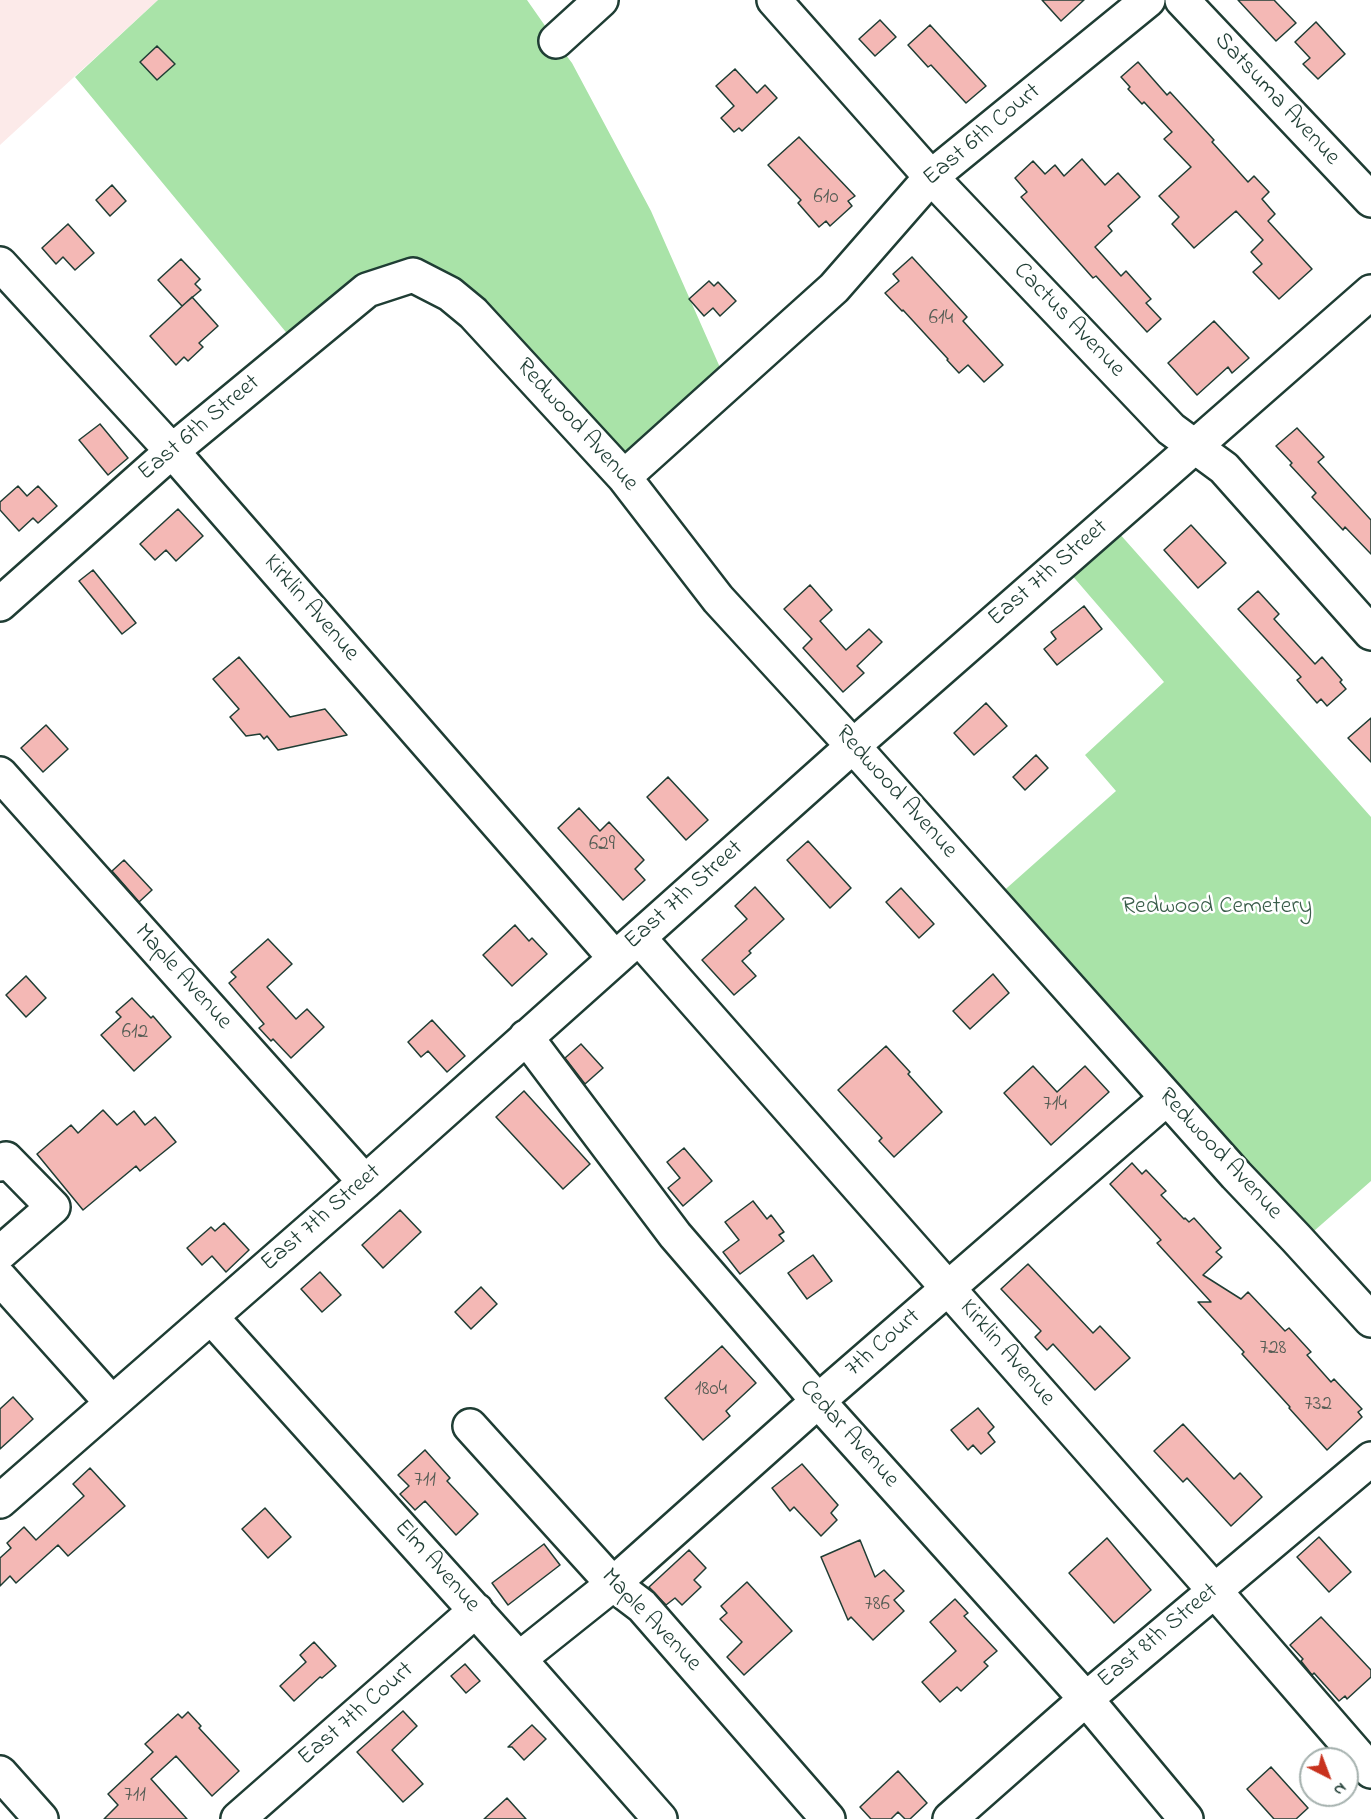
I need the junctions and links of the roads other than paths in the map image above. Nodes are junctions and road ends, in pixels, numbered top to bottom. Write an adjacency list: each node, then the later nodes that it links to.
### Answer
1 (601, 0): 5 (street)
2 (774, 0): 6 (street, Cactus Avenue)
3 (1148, 0): 6 (street, East 6th Court)
4 (1182, 0): 7 (street, Satsuma Avenue)
5 (556, 41)
6 (931, 177): 11 (street, Cactus Avenue); 13 (street, East 6th Court)
7 (1371, 200)
8 (0, 264): 12 (street, Kirklin Avenue)
9 (413, 275): 12 (street, East 6th Street); 13 (street, Redwood Avenue)
10 (1371, 292): 11 (street, East 7th Street)
11 (1196, 446): 15 (street, Cactus Avenue); 16 (street, East 7th Street)
12 (172, 451): 14 (street, East 6th Street); 18 (street, Kirklin Avenue)
13 (624, 477): 16 (street, Redwood Avenue)
14 (0, 604)
15 (1371, 633)
16 (853, 746): 18 (street, East 7th Street); 20 (street, Redwood Avenue)
17 (0, 774): 22 (street, Maple Avenue)
18 (627, 948): 19 (street, East 7th Street); 25 (street, Kirklin Avenue)
19 (526, 1037): 22 (street, East 7th Street); 28 (street, Cedar Avenue)
20 (1167, 1098): 25 (street, 7th Court); 26 (street, Redwood Avenue)
21 (0, 1164): 23 (street)
22 (365, 1182): 27 (street, East 7th Street)
23 (0, 1253)
24 (0, 1278): 29 (street)
25 (948, 1288): 28 (street, 7th Court); 34 (street, Kirklin Avenue)
26 (1367, 1309)
27 (211, 1317): 29 (street, East 7th Street); 35 (street, Elm Avenue)
28 (818, 1401): 33 (street, 7th Court); 37 (street, Cedar Avenue)
29 (112, 1403): 32 (street, East 7th Street)
30 (470, 1425): 33 (street, Maple Avenue)
31 (1371, 1459): 34 (street, East 8th Street)
32 (0, 1501)
33 (613, 1584): 36 (street, 7th Court); 43 (street, Maple Avenue)
34 (1214, 1590): 37 (street, East 8th Street); 38 (street, Kirklin Avenue)
35 (476, 1610): 36 (street, Elm Avenue); 41 (street, East 7th Court)
36 (519, 1659): 42 (street, Elm Avenue)
37 (1086, 1699): 44 (street, East 8th Street); 45 (street, Cedar Avenue)
38 (1371, 1772)
39 (0, 1773): 40 (street)
40 (41, 1819)
41 (238, 1819)
42 (660, 1819)
43 (828, 1819)
44 (950, 1819)
45 (1186, 1819)

